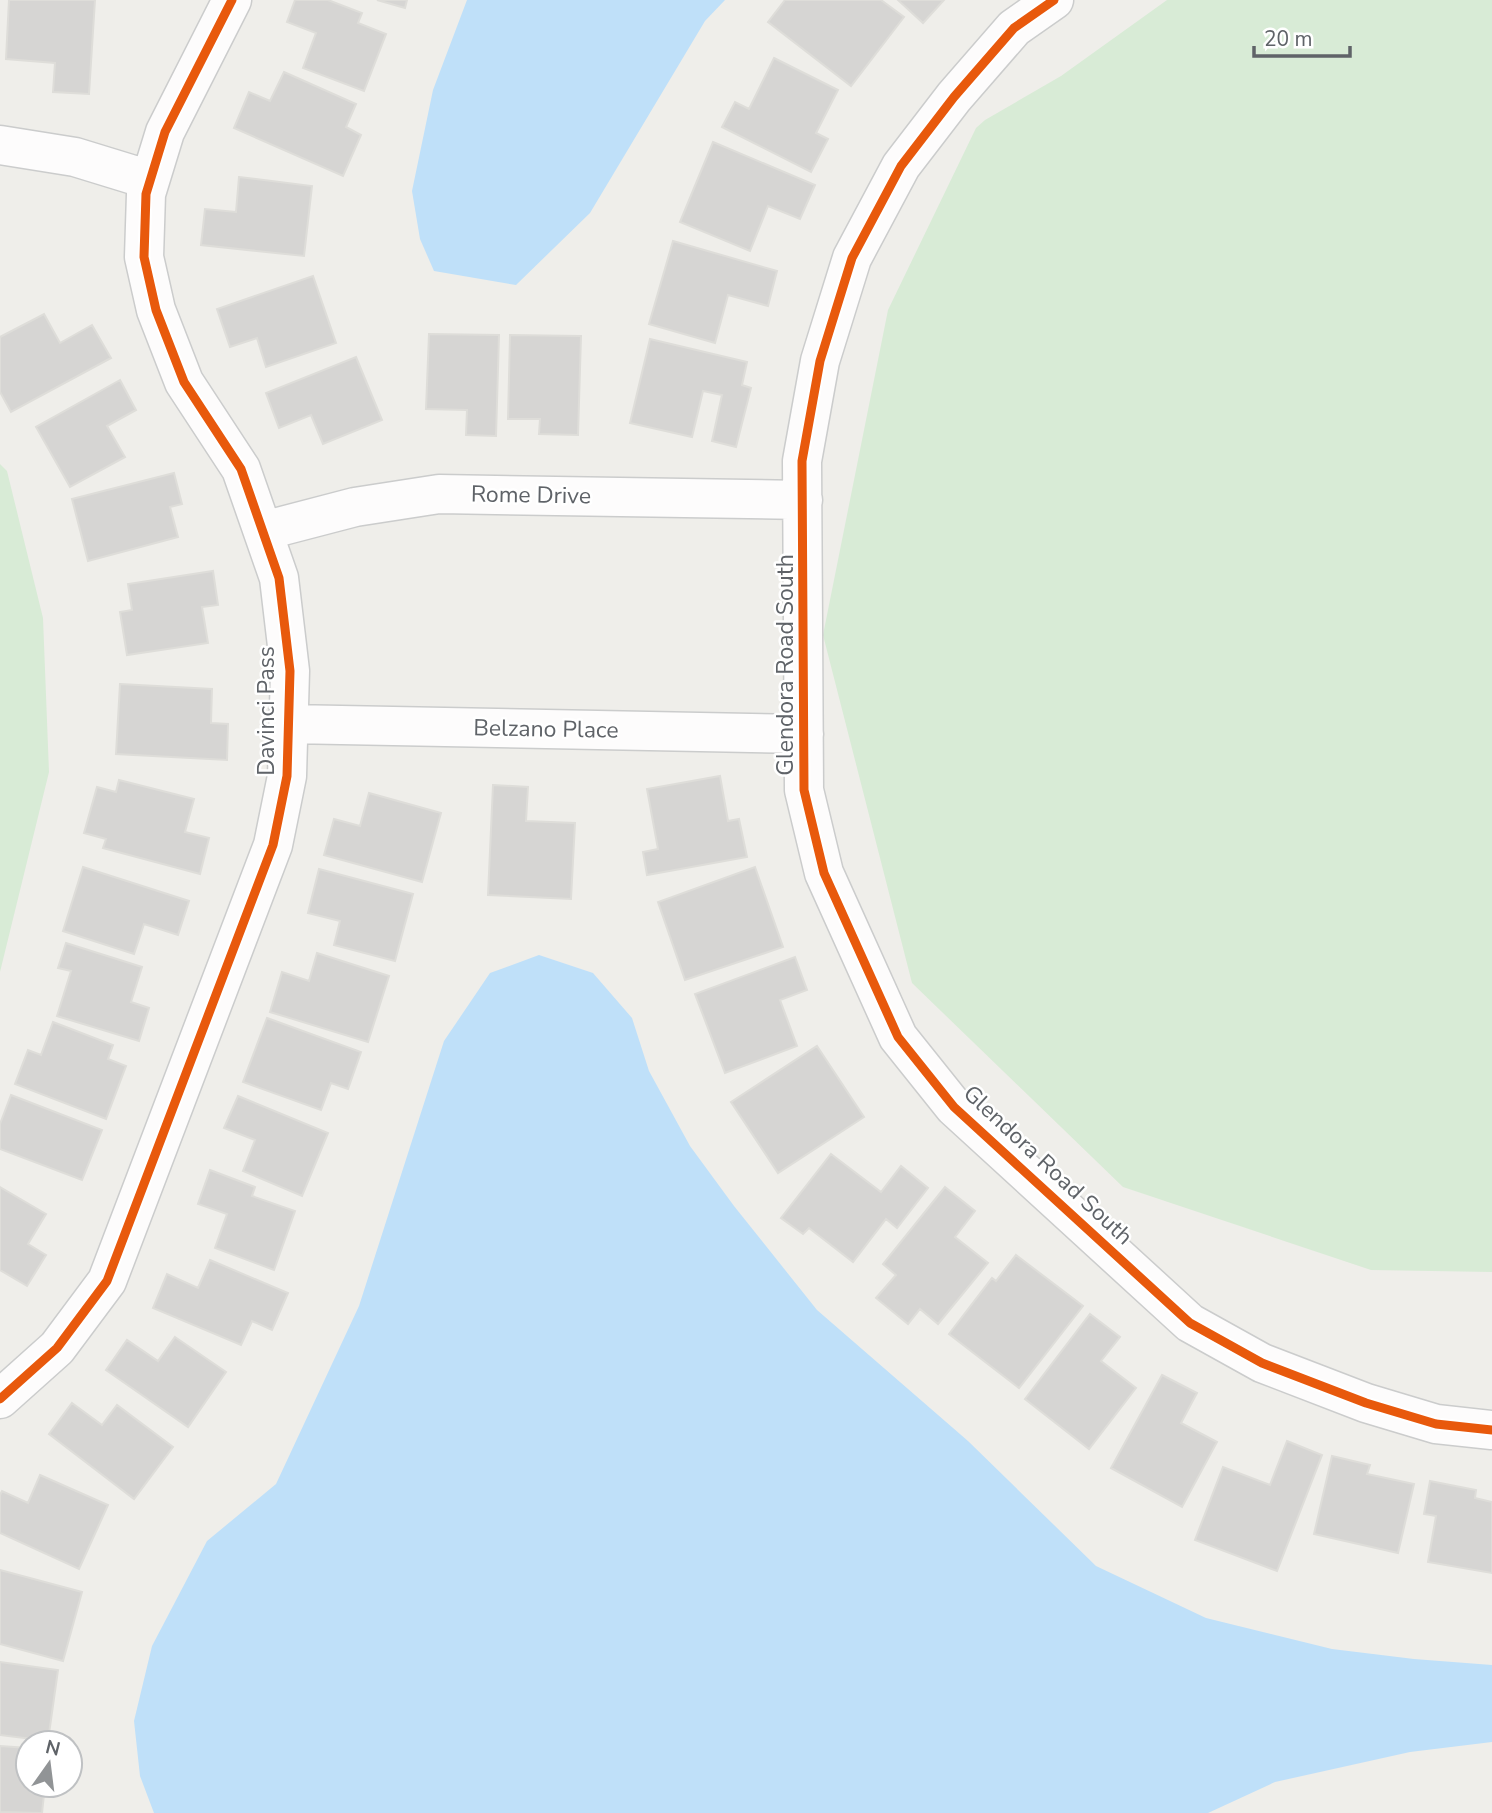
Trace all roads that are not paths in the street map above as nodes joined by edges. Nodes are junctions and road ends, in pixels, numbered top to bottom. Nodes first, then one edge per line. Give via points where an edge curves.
1 (232, 0) edge
2 (1054, 0) edge
3 (0, 145) edge
4 (150, 180) junction
5 (803, 500) junction
6 (262, 531) junction
7 (289, 724) junction
8 (804, 734) junction
9 (0, 1399) edge
10 (1492, 1430) edge

1 - 4 street, Davinci Pass via 165,132
2 - 5 street, Glendora Road South via 1014,28 946,107 901,166 852,258 820,361 802,461
3 - 4 street via 75,157
4 - 6 street, Davinci Pass via 144,257 156,310 184,382 241,469
5 - 6 street, Rome Drive via 439,494 355,507
5 - 8 street, Glendora Road South
6 - 7 street, Davinci Pass via 279,578 290,671
7 - 8 street, Belzano Place
7 - 9 street, Davinci Pass via 288,776 273,845 107,1281 57,1348
8 - 10 street, Glendora Road South via 804,790 824,873 898,1037 954,1107 1191,1323 1262,1363 1366,1403 1436,1424

